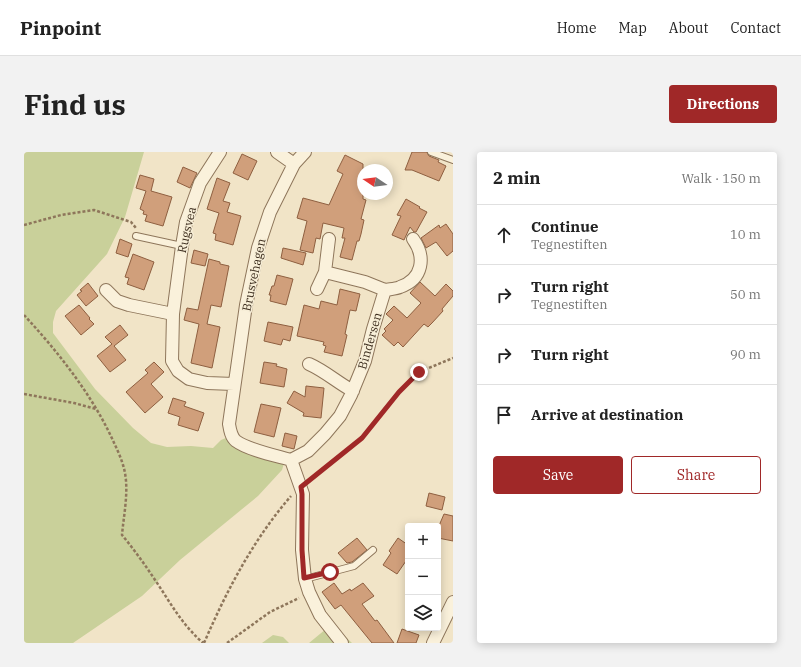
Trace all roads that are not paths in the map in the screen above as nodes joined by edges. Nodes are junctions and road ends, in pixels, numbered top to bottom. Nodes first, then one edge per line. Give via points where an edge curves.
1 (220, 152) edge
2 (277, 152) edge
3 (305, 152) edge
4 (431, 152) edge
5 (453, 160) edge
6 (294, 164) junction
7 (136, 236) dead end
8 (329, 239) dead end
9 (413, 239) dead end
10 (182, 246) junction
11 (326, 272) junction
12 (317, 289) dead end
13 (106, 290) dead end
14 (385, 290) junction
15 (173, 314) junction
16 (310, 364) dead end
17 (234, 384) junction
18 (353, 391) junction
19 (291, 460) junction
20 (373, 550) dead end
21 (304, 578) junction
22 (453, 602) edge
23 (342, 643) edge
24 (433, 643) edge

1 - 10 street, Rugsvea via 200,183 186,222
2 - 6 street
3 - 6 street, Brusvehagen
4 - 5 lane
6 - 17 street, Brusvehagen via 270,212 258,248
7 - 10 lane
8 - 11 street
9 - 14 street via 419,248 420,269 414,279 401,287
10 - 15 street, Rugsvea
11 - 12 street
11 - 14 street
13 - 15 street via 117,301
14 - 18 street, Bindersen via 365,361
15 - 17 street, Rugsvea via 172,360 178,371 189,379 207,384
16 - 18 street
17 - 19 street, Brusvehagen via 229,424 231,435 236,441 251,448
18 - 19 street, Bindersen via 340,416 325,434 308,451
19 - 21 street via 302,494
20 - 21 lane via 354,566
21 - 23 street via 320,615
22 - 24 street

